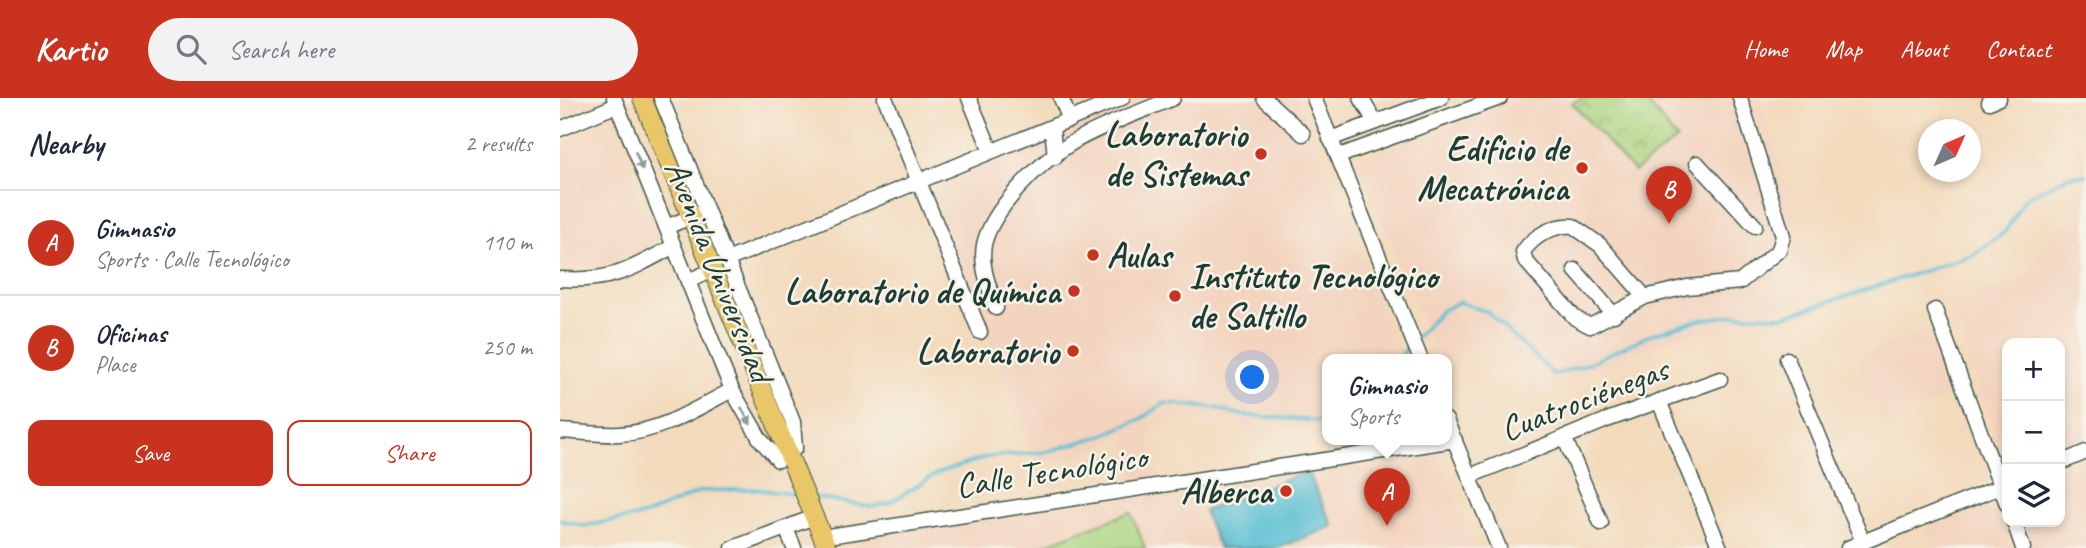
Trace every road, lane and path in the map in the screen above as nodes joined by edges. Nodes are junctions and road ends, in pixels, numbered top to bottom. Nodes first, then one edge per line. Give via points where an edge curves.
1 (642, 98) edge
2 (661, 98) edge
3 (885, 98) edge
4 (969, 98) edge
5 (1061, 98) edge
6 (1121, 98) edge
7 (1173, 98) edge
8 (1264, 98) edge
9 (1314, 98) edge
10 (1361, 98) edge
11 (1397, 98) edge
12 (1500, 98) edge
13 (1740, 98) edge
14 (1433, 99) edge
15 (621, 100) edge
16 (1404, 112) junction
17 (1070, 120) junction
18 (1375, 122) junction
19 (1052, 127) junction
20 (560, 130) edge
21 (1303, 134) dead end
22 (1330, 139) junction
23 (991, 150) junction
24 (1339, 156) junction
25 (1055, 157) junction
26 (1697, 163) dead end
27 (918, 181) junction
28 (708, 210) junction
29 (679, 222) junction
30 (1755, 226) dead end
31 (674, 246) junction
32 (727, 260) junction
33 (1575, 270) dead end
34 (696, 278) junction
35 (560, 279) edge
36 (1645, 297) junction
37 (996, 308) dead end
38 (1935, 310) dead end
39 (1614, 315) junction
40 (980, 332) dead end
41 (1418, 354) edge
42 (1787, 359) dead end
43 (1720, 379) dead end
44 (732, 390) junction
45 (1658, 401) junction
46 (560, 431) edge
47 (1452, 432) edge
48 (1564, 437) junction
49 (1452, 440) edge
50 (1455, 440) junction
51 (1425, 445) edge
52 (2086, 453) edge
53 (783, 458) junction
54 (2065, 461) edge
55 (1470, 475) junction
56 (2002, 480) edge
57 (2002, 486) edge
58 (806, 513) junction
59 (1601, 523) dead end
60 (2016, 527) edge
61 (786, 528) junction
62 (1863, 542) junction
63 (825, 545) edge
64 (733, 548) edge
65 (794, 548) edge
66 (1499, 548) edge
67 (1720, 548) edge
68 (1848, 548) edge
69 (2023, 548) edge

1 - 29 main road, Avenida Universidad
2 - 28 street, Avenida Universidad
3 - 27 street
4 - 23 street
5 - 17 street
6 - 17 street
7 - 25 street via 1080,139
8 - 21 street
9 - 22 street
10 - 18 street
11 - 16 street
12 - 24 street
13 - 36 street via 1782,243 1765,264 1740,282
14 - 16 street
15 - 20 street
15 -> 29 main road, Avenida Universidad
16 - 18 street
17 - 19 street
18 - 22 street
19 - 23 street
19 - 25 street
22 - 24 street
23 - 27 street
24 - 41 street
25 - 37 street via 994,219 984,246 984,273
26 - 30 street
27 - 32 street
27 - 40 street
28 - 29 street
28 - 32 street, Avenida Universidad
29 - 31 street, Avenida Universidad
29 - 34 main road, Avenida Universidad
29 - 53 main road, Avenida Universidad
31 - 34 street, Avenida Universidad
31 - 35 street via 609,277
32 - 53 street, Avenida Universidad via 793,422 795,448
33 - 39 street
34 - 44 street, Avenida Universidad
34 - 53 main road, Avenida Universidad
36 - 39 street
36 - 39 street via 1600,245 1573,226 1553,228 1527,245 1525,260 1583,324 1600,323
38 - 56 street
42 - 62 street
43 - 45 street, Cuatrociénegas
44 - 46 street via 644,431
44 -> 53 street, Avenida Universidad via 760,439
45 - 48 street, Cuatrociénegas
45 - 67 street
47 - 50 street
48 - 55 street, Cuatrociénegas
48 - 59 street
49 - 50 street, Calle Tecnológico
50 - 55 street
51 - 63 street, Calle Tecnológico
52 - 54 street
53 - 58 main road, Avenida Universidad
55 - 66 street
57 - 62 street
58 - 61 street
58 - 63 main road, Avenida Universidad
60 - 69 street
61 - 64 street
61 - 65 street
62 - 68 street

